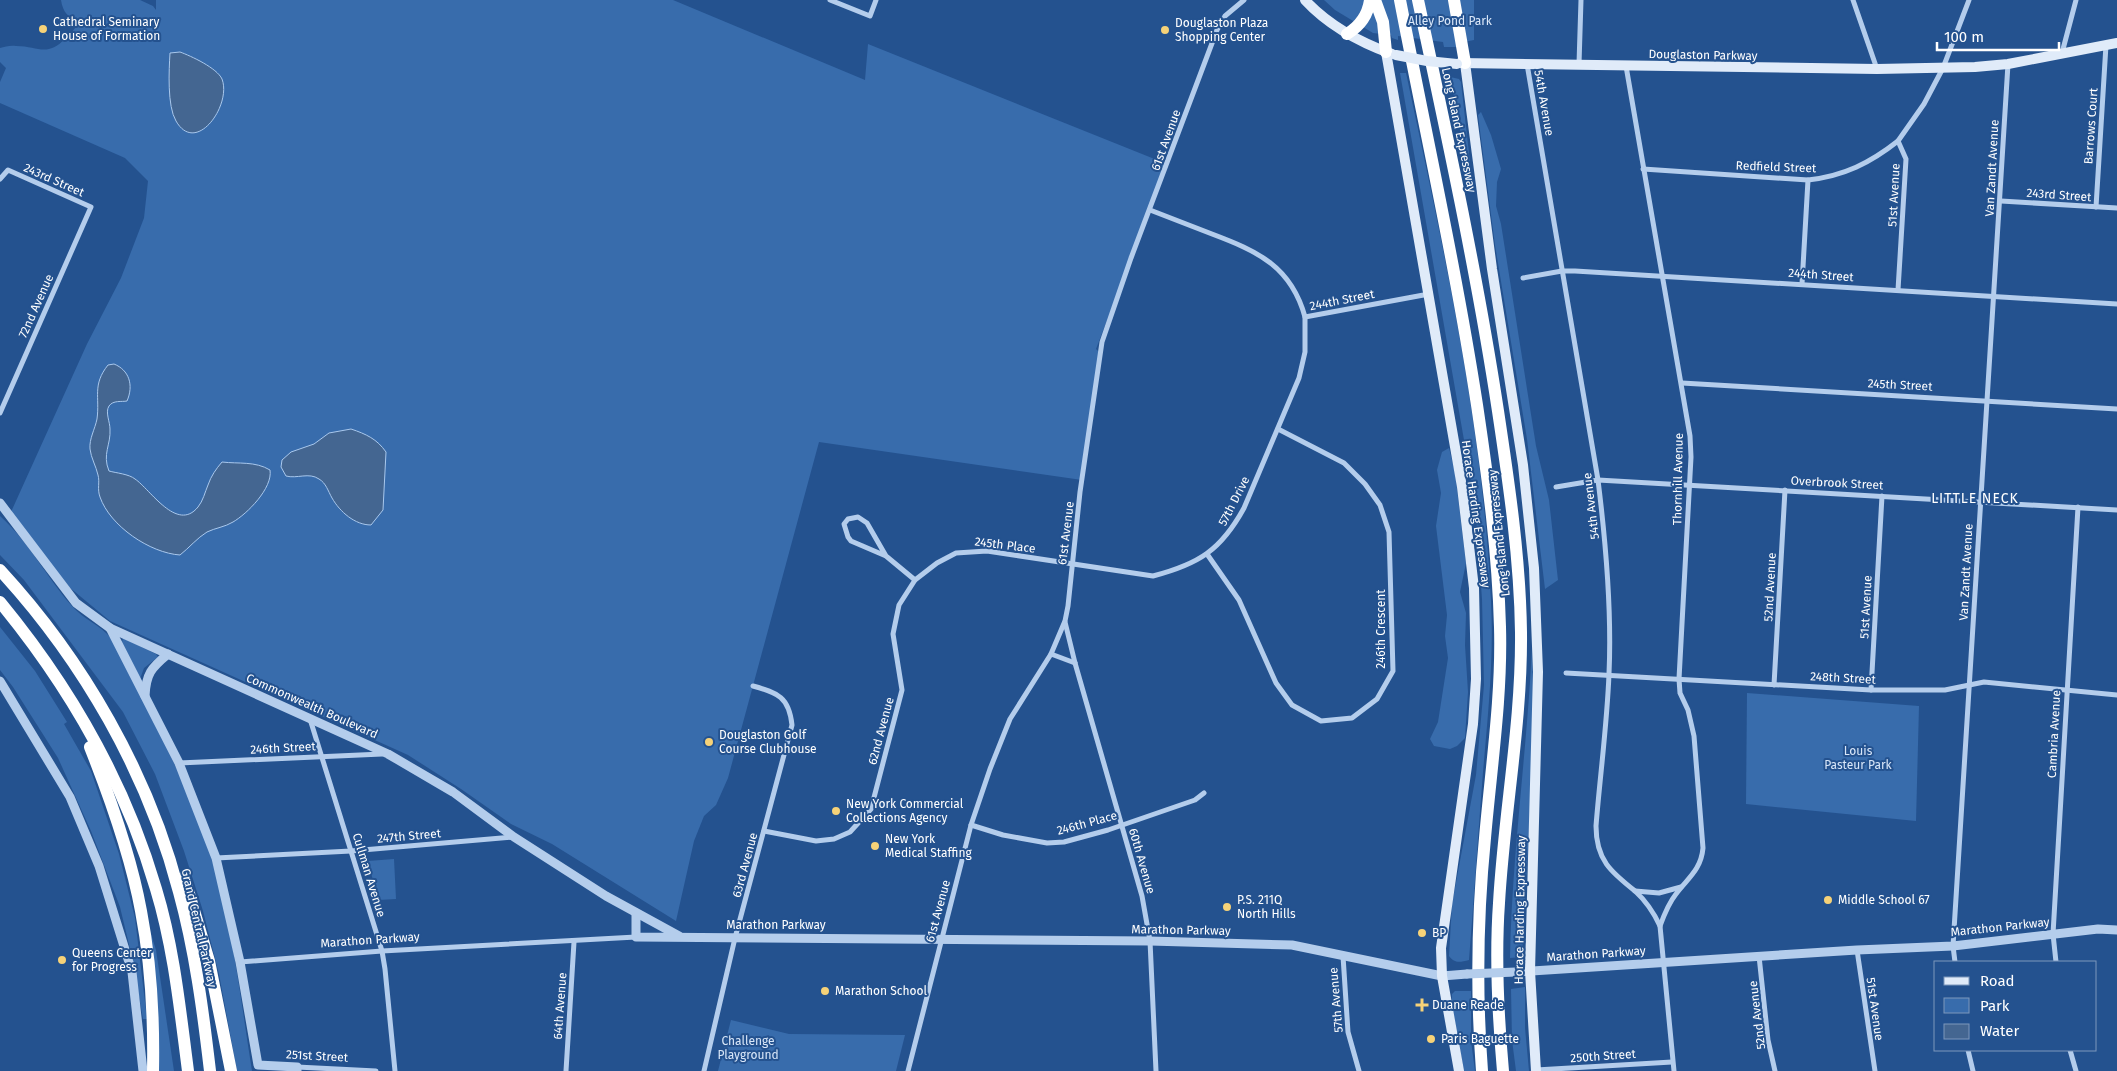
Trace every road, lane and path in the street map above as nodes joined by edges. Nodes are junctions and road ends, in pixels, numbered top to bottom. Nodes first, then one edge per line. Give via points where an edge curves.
1 (830, 0) edge
2 (876, 0) edge
3 (1244, 0) edge
4 (1305, 0) edge
5 (1370, 0) edge
6 (1376, 0) edge
7 (1395, 0) edge
8 (1400, 0) edge
9 (1418, 0) edge
10 (1428, 0) edge
11 (1454, 0) edge
12 (1581, 0) edge
13 (1853, 0) edge
14 (1969, 0) edge
15 (2076, 0) edge
16 (1347, 34) junction
17 (2117, 43) edge
18 (2106, 45) junction
19 (1391, 53) junction
20 (2062, 53) junction
21 (1461, 64) junction
22 (1527, 64) junction
23 (2008, 64) junction
24 (1579, 65) junction
25 (1626, 66) junction
26 (1943, 68) junction
27 (1877, 69) junction
28 (1439, 98) junction
29 (1420, 101) junction
30 (1898, 141) junction
31 (1643, 169) junction
32 (0, 179) edge
33 (1808, 180) junction
34 (2001, 201) junction
35 (91, 207) joint
36 (2096, 207) junction
37 (2117, 208) edge
38 (1150, 210) junction
39 (1562, 271) junction
40 (1662, 275) junction
41 (1523, 278) dead end
42 (1802, 284) junction
43 (1898, 290) junction
44 (1429, 294) junction
45 (1995, 296) junction
46 (2117, 304) edge
47 (1305, 317) junction
48 (1682, 383) junction
49 (1986, 400) junction
50 (2117, 408) edge
51 (0, 413) edge
52 (1278, 429) junction
53 (1598, 480) junction
54 (1690, 484) junction
55 (1556, 486) dead end
56 (1785, 490) junction
57 (1882, 496) junction
58 (1980, 501) junction
59 (0, 503) edge
60 (2078, 507) junction
61 (2117, 510) edge
62 (1207, 554) junction
63 (886, 556) junction
64 (1072, 564) junction
65 (0, 570) edge
66 (915, 580) junction
67 (0, 602) edge
68 (1065, 621) junction
69 (110, 628) junction
70 (168, 654) junction
71 (1051, 654) junction
72 (1075, 664) junction
73 (1566, 673) dead end
74 (1609, 675) junction
75 (59, 679) junction
76 (1680, 679) junction
77 (0, 681) edge
78 (1970, 684) junction
79 (1774, 685) junction
80 (753, 686) dead end
81 (1872, 690) junction
82 (2067, 691) junction
83 (2117, 694) edge
84 (145, 697) junction
85 (310, 719) junction
86 (388, 754) junction
87 (322, 756) junction
88 (179, 763) junction
89 (140, 782) junction
90 (1204, 793) dead end
91 (1121, 825) junction
92 (971, 826) junction
93 (764, 831) junction
94 (514, 837) junction
95 (351, 852) junction
96 (216, 858) junction
97 (1682, 887) junction
98 (1635, 891) junction
99 (636, 912) junction
100 (1660, 926) junction
101 (2117, 930) edge
102 (2053, 934) junction
103 (636, 937) junction
104 (681, 937) junction
105 (735, 938) junction
106 (941, 939) junction
107 (1150, 941) junction
108 (574, 942) junction
109 (1953, 946) junction
110 (1857, 950) junction
111 (382, 951) junction
112 (1343, 956) junction
113 (1759, 956) junction
114 (1956, 961) edge
115 (2056, 961) edge
116 (240, 962) junction
117 (1663, 962) junction
118 (1530, 971) junction
119 (1442, 976) junction
120 (1968, 1051) edge
121 (2070, 1051) edge
122 (1672, 1062) junction
123 (297, 1069) edge
124 (143, 1071) edge
125 (153, 1071) edge
126 (188, 1071) edge
127 (210, 1071) edge
128 (231, 1071) edge
129 (376, 1071) edge
130 (395, 1071) edge
131 (566, 1071) edge
132 (704, 1071) edge
133 (908, 1071) edge
134 (1156, 1071) edge
135 (1359, 1071) edge
136 (1459, 1071) edge
137 (1482, 1071) edge
138 (1502, 1071) edge
139 (1536, 1071) edge
140 (1674, 1071) edge
141 (1776, 1071) edge
142 (1874, 1071) edge
143 (1974, 1071) edge
144 (2076, 1071) edge

1 - 2 street via 870,16
3 - 38 street, 61st Avenue via 1220,23
4 - 16 main road, Douglaston Parkway
5 - 16 highway via 1362,22
6 - 19 highway
7 - 29 highway
8 - 29 highway, Long Island Expressway
9 - 28 highway, Long Island Expressway
10 - 28 highway
11 - 21 highway
12 - 24 street
13 - 27 street
14 - 26 street
15 - 20 street
16 - 19 main road, Douglaston Parkway
17 - 18 main road, Douglaston Parkway
18 - 20 main road, Douglaston Parkway
18 - 36 street, Barrows Court
19 - 21 main road, Douglaston Parkway, bridge
19 - 44 main road, Horace Harding Expressway
20 - 23 main road, Douglaston Parkway
21 - 22 main road, Douglaston Parkway
21 - 118 main road, Horace Harding Expressway via 1524,474 1534,568 1538,672
22 - 24 main road, Douglaston Parkway
22 - 39 street, 54th Avenue
23 - 26 main road, Douglaston Parkway
23 - 34 street, Van Zandt Avenue
24 - 25 main road, Douglaston Parkway
25 - 27 main road, Douglaston Parkway
25 - 31 street, Thornhill Avenue
26 - 27 main road, Douglaston Parkway
26 - 30 street via 1924,104
28 - 138 highway, Long Island Expressway via 1490,357 1519,578 1519,694 1498,903
29 - 137 highway, Long Island Expressway via 1470,360 1494,521 1499,580 1498,688 1480,886 1477,962
30 - 33 street, Redfield Street via 1860,167
30 - 43 street, 51st Avenue via 1906,159
31 - 33 street, Redfield Street
31 - 40 street, Thornhill Avenue
32 - 35 street, 243rd Street via 8,170
33 - 42 street
34 - 36 street, 243rd Street
34 - 45 street, Van Zandt Avenue
35 - 51 street, 72nd Avenue
36 - 37 street, 243rd Street
38 - 47 street, 244th Street via 1246,246 1261,255 1291,286
38 - 64 street, 61st Avenue via 1102,342
39 - 40 street, 244th Street
39 - 41 street, 244th Street
39 - 53 street, 54th Avenue
40 - 42 street, 244th Street
40 - 48 street, Thornhill Avenue
42 - 43 street, 244th Street
43 - 45 street, 244th Street
44 - 47 street, 244th Street
44 - 119 main road, Horace Harding Expressway via 1464,505 1476,631 1473,724 1442,939
45 - 46 street, 244th Street
45 - 49 street, Van Zandt Avenue
47 - 52 street, 57th Drive via 1303,363
48 - 49 street, 245th Street
48 - 54 street, Thornhill Avenue via 1690,436
49 - 50 street, 245th Street
49 - 58 street, Van Zandt Avenue
52 - 62 street, 57th Drive via 1233,528
52 - 62 street, 246th Crescent via 1344,464 1365,484 1380,506 1388,532 1394,671 1377,699 1352,718 1321,721 1292,705 1276,683 1239,600
53 - 54 street, Overbrook Street
53 - 55 street, Overbrook Street
53 - 74 street, 54th Avenue via 1608,575
54 - 56 street, Overbrook Street
54 - 76 street, Thornhill Avenue
56 - 57 street, Overbrook Street
56 - 79 street, 52nd Avenue
57 - 58 street, Overbrook Street
57 - 81 street, 51st Avenue
58 - 60 street, Overbrook Street
58 - 78 street, Van Zandt Avenue
59 - 69 street, Commonwealth Boulevard via 76,603
60 - 61 street, Overbrook Street
60 - 82 street, Cambria Avenue
62 - 64 street, 57th Drive via 1180,569 1154,576
63 - 63 street via 863,520 853,518 844,524 851,541
63 - 66 street
64 - 66 street, 245th Place via 969,551 956,553
64 - 68 street, 61st Avenue
65 - 89 highway, Grand Central Parkway via 51,631 84,679
66 - 93 street, 62nd Avenue via 899,605 897,615 894,634 902,690 872,809 850,832 834,839 816,842
67 - 75 highway
68 - 71 street, 61st Avenue
68 - 72 street, 60th Avenue
69 - 70 street, Commonwealth Boulevard
69 - 84 street
70 - 84 street via 150,672
70 - 85 street, Commonwealth Boulevard
71 - 72 street
71 - 92 street, 61st Avenue via 1010,719
72 - 91 street, 60th Avenue
73 - 74 street, 248th Street
74 - 76 street, 248th Street
74 - 98 street, 54th Avenue via 1596,834 1601,855 1609,869
75 - 125 highway via 101,775 141,911 150,986
75 - 126 highway via 116,782 151,871 170,946
76 - 79 street, 248th Street
76 - 97 street, Thornhill Avenue via 1680,693 1694,736 1703,848 1696,871
77 - 124 street via 70,797 99,866 132,972
78 - 81 street, 248th Street via 1945,690
78 - 82 street, 248th Street via 1984,682
78 - 109 street, Van Zandt Avenue
79 - 81 street, 248th Street
80 - 93 street, 63rd Avenue via 772,691 784,699 791,710 792,725
82 - 83 street, 248th Street
82 - 102 street, Cambria Avenue
84 - 88 street
85 - 86 street, Commonwealth Boulevard
85 - 87 street, Cullman Avenue
86 - 87 street, 246th Street
86 - 94 street, Commonwealth Boulevard via 453,792
87 - 88 street, 246th Street
87 - 95 street, Cullman Avenue
88 - 96 street
89 - 127 highway, Grand Central Parkway via 162,836 179,891 202,1004
89 - 128 highway via 181,868 196,914
90 - 91 street, 246th Place via 1195,800
91 - 92 street, 246th Place via 1064,842 1047,843
91 - 107 street, 60th Avenue via 1140,888
92 - 106 street, 61st Avenue
93 - 105 street, 63rd Avenue
94 - 95 street, 247th Street
94 - 99 street, Commonwealth Boulevard
95 - 96 street, 247th Street
95 - 111 street, Cullman Avenue
96 - 116 street
97 - 98 street via 1659,893
97 - 100 street, Thornhill Avenue via 1668,906
98 - 100 street, 54th Avenue
99 - 103 street
99 - 104 street, Commonwealth Boulevard
100 - 117 street, Thornhill Avenue
101 - 102 street, Marathon Parkway
102 - 109 street, Marathon Parkway
102 - 115 street, Cambria Avenue
103 - 104 street, Marathon Parkway
103 - 108 street, Marathon Parkway
104 - 105 street, Marathon Parkway
105 - 106 street, Marathon Parkway
105 - 132 street, 63rd Avenue
106 - 107 street, Marathon Parkway
106 - 133 street, 61st Avenue
107 - 112 street, Marathon Parkway via 1292,945
107 - 134 street, 60th Avenue
108 - 111 street, Marathon Parkway
108 - 131 street, 64th Avenue
109 - 110 street, Marathon Parkway
109 - 114 street, Van Zandt Avenue
110 - 113 street, Marathon Parkway
110 - 142 street, 51st Avenue
111 - 116 street, Marathon Parkway
111 - 130 street, Cullman Avenue
112 - 119 street, Marathon Parkway
112 - 135 street, 57th Avenue via 1348,1032
113 - 117 street, Marathon Parkway
113 - 141 street, 52nd Avenue via 1768,1040
116 - 123 street, 251st Street via 258,1065
117 - 118 street, Marathon Parkway
117 - 122 street, Thornhill Avenue
118 - 119 street, Marathon Parkway, bridge
118 - 139 main road, Horace Harding Expressway
119 - 136 main road, Horace Harding Expressway
120 - 143 street
121 - 144 street
122 - 139 street, 250th Street
122 - 140 street, Thornhill Avenue
123 - 129 street, 251st Street

